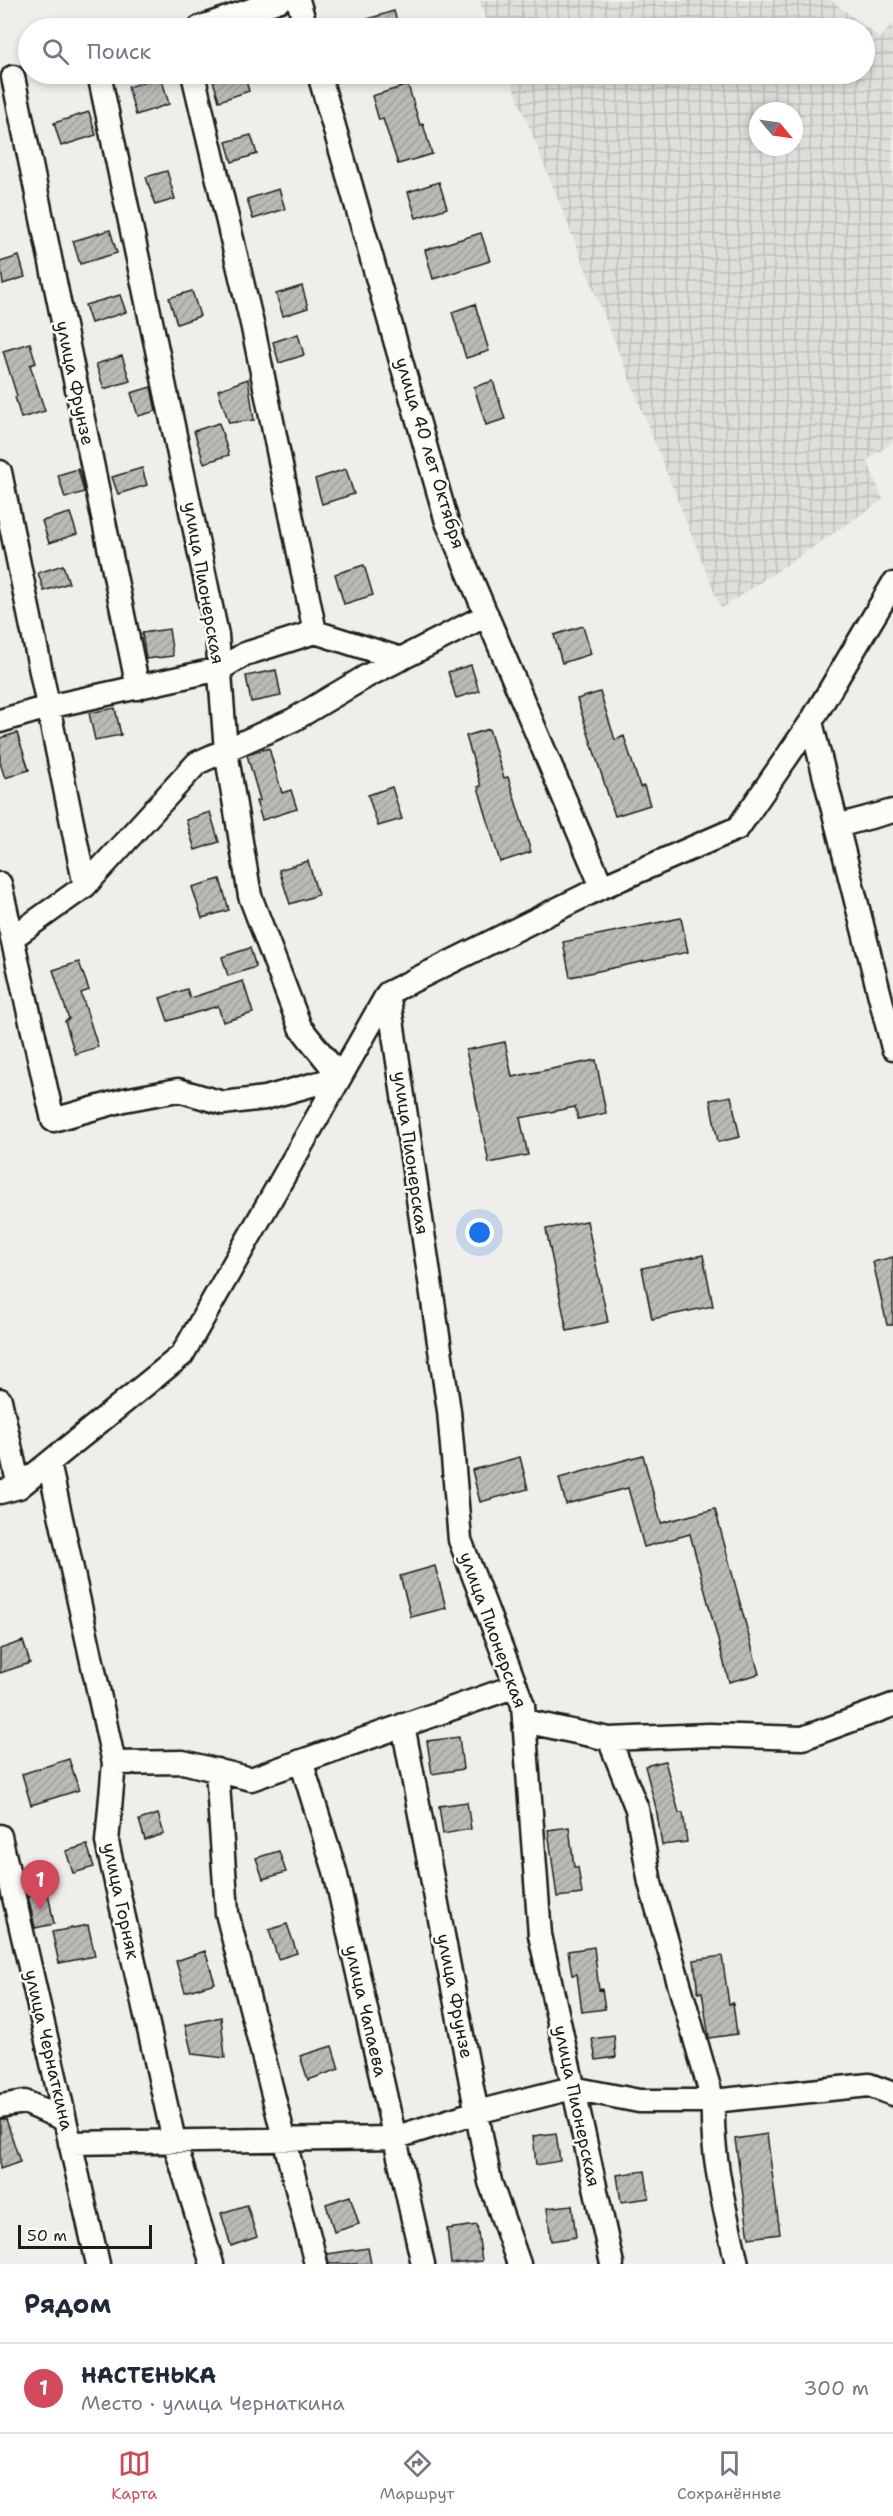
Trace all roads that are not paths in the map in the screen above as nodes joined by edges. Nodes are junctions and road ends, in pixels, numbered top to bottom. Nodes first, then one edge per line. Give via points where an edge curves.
1 (280, 0) edge
2 (298, 0) edge
3 (228, 18) edge
4 (303, 18) edge
5 (14, 77) edge
6 (101, 84) edge
7 (195, 84) edge
8 (322, 84) edge
9 (0, 472) edge
10 (893, 584) edge
11 (487, 615) junction
12 (315, 632) junction
13 (401, 659) junction
14 (220, 669) junction
15 (138, 688) junction
16 (48, 707) junction
17 (0, 721) edge
18 (811, 722) junction
19 (226, 751) junction
20 (893, 811) edge
21 (837, 826) junction
22 (0, 884) edge
23 (85, 886) junction
24 (602, 887) junction
25 (12, 938) junction
26 (388, 993) junction
27 (893, 1048) edge
28 (340, 1077) junction
29 (0, 1400) edge
30 (49, 1463) junction
31 (9, 1490) edge
32 (516, 1686) junction
33 (893, 1705) edge
34 (524, 1721) junction
35 (402, 1725) junction
36 (609, 1739) junction
37 (301, 1761) junction
38 (114, 1763) junction
39 (217, 1770) junction
40 (0, 1836) edge
41 (572, 2088) junction
42 (893, 2094) edge
43 (713, 2101) junction
44 (0, 2106) edge
45 (477, 2112) junction
46 (63, 2118) junction
47 (394, 2138) junction
48 (286, 2140) junction
49 (174, 2141) junction
50 (70, 2143) junction
51 (98, 2264) edge
52 (212, 2264) edge
53 (316, 2264) edge
54 (423, 2264) edge
55 (519, 2264) edge
56 (612, 2264) edge
57 (737, 2264) edge

1 - 3 street
2 - 4 street
5 - 15 street, улица Фрунзе
6 - 14 street, улица Пионерская via 217,635
7 - 12 street via 253,328
8 - 11 street, улица 40 лет Октября via 447,522
9 - 16 street
10 - 18 street
11 - 13 street
11 - 24 street, улица 40 лет Октября
12 - 13 street
12 - 14 street via 245,654
13 - 19 street via 293,720
14 - 15 street
14 - 19 street, улица Пионерская
15 - 16 street
16 - 17 street
16 - 23 street
18 - 21 street
18 - 24 street via 738,828
19 - 23 street via 197,763
19 - 28 street, улица Пионерская via 250,896 300,1027
20 - 21 street
21 - 27 street
22 - 25 street
23 - 25 street
24 - 26 street
25 - 28 street via 53,1120 123,1100 178,1090 223,1103 265,1098
26 - 28 street
26 - 32 street, улица Пионерская via 449,1411 460,1540
28 - 30 street via 182,1355
29 - 31 street
30 - 31 street
30 - 38 street, улица Горняк
32 - 34 street, улица Пионерская
32 - 35 street
33 - 36 street via 803,1738 709,1735
34 - 36 street
34 - 41 street, улица Пионерская via 540,1935
35 - 37 street
35 - 45 street, улица Фрунзе
36 - 43 street via 637,1809 650,1883
37 - 39 street via 251,1779
37 - 47 street, улица Чапаева via 335,1871
38 - 39 street via 183,1762
38 - 49 street, улица Горняк via 107,1842
39 - 48 street via 227,1914
40 - 46 street, улица Чернаткина
41 - 43 street via 639,2101
41 - 45 street
41 - 56 street, улица Пионерская
42 - 43 street via 869,2085
43 - 57 street via 717,2173
44 - 46 street via 25,2102
45 - 47 street
45 - 55 street, улица Фрунзе via 490,2181
46 - 50 street, улица Чернаткина
47 - 48 street
47 - 54 street, улица Чапаева
48 - 49 street
48 - 53 street
49 - 50 street
49 - 52 street, улица Горняк
50 - 51 street, улица Чернаткина

